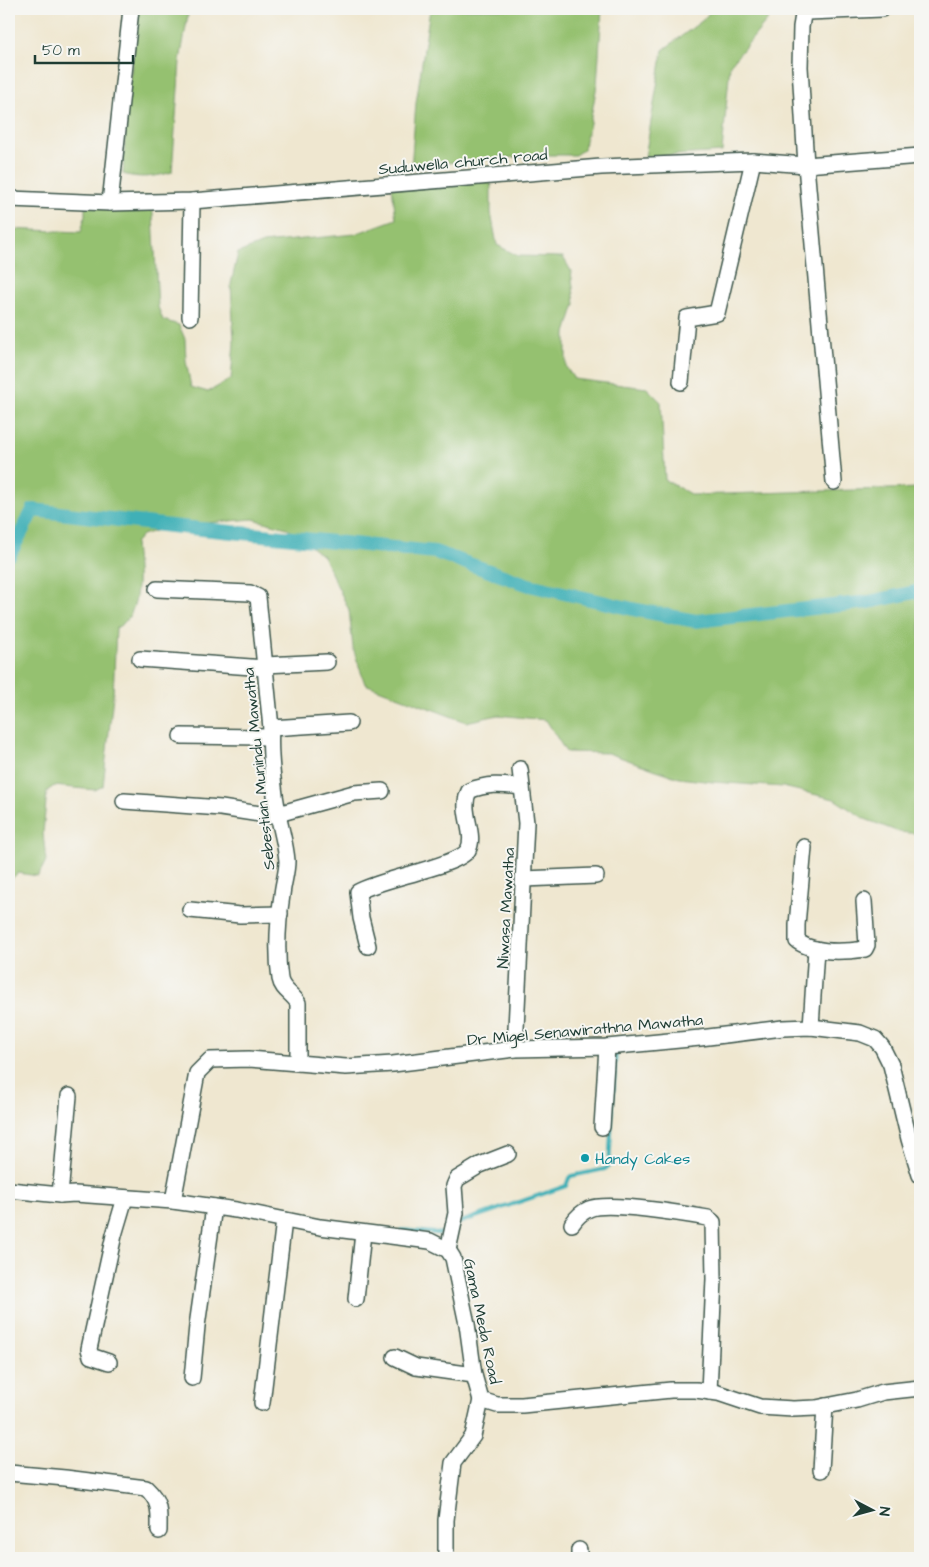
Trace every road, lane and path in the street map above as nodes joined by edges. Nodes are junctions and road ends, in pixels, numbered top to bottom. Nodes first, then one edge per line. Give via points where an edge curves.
1 (130, 9) edge
2 (882, 9) edge
3 (920, 156) edge
4 (752, 161) junction
5 (806, 165) junction
6 (9, 199) edge
7 (192, 201) junction
8 (110, 203) junction
9 (190, 317) dead end
10 (681, 382) dead end
11 (834, 482) dead end
12 (157, 589) dead end
13 (140, 659) dead end
14 (327, 662) dead end
15 (265, 667) junction
16 (349, 723) dead end
17 (271, 732) junction
18 (181, 736) dead end
19 (520, 769) dead end
20 (522, 787) junction
21 (382, 791) dead end
22 (124, 801) dead end
23 (278, 815) junction
24 (804, 846) dead end
25 (596, 876) dead end
26 (524, 879) junction
27 (864, 901) dead end
28 (190, 910) dead end
29 (280, 914) junction
30 (368, 946) dead end
31 (816, 949) junction
32 (811, 1027) junction
33 (607, 1047) junction
34 (515, 1049) junction
35 (298, 1063) junction
36 (69, 1096) dead end
37 (602, 1127) dead end
38 (508, 1154) dead end
39 (920, 1174) edge
40 (9, 1190) edge
41 (60, 1195) junction
42 (125, 1198) junction
43 (173, 1201) junction
44 (214, 1207) junction
45 (284, 1220) junction
46 (572, 1224) dead end
47 (363, 1232) junction
48 (448, 1250) junction
49 (356, 1299) dead end
50 (395, 1357) dead end
51 (109, 1362) dead end
52 (474, 1375) junction
53 (192, 1378) dead end
54 (920, 1388) edge
55 (709, 1392) junction
56 (481, 1400) junction
57 (262, 1403) dead end
58 (824, 1406) junction
59 (821, 1470) dead end
60 (9, 1473) edge
61 (159, 1531) dead end
62 (446, 1558) edge

1 - 8 street
2 - 5 street via 827,10 803,15 800,67
3 - 5 street, Suduwella church road
4 - 5 street, Suduwella church road
4 - 7 street, Suduwella church road via 601,166
4 - 10 street via 717,313 687,318
5 - 11 street
6 - 8 street, Suduwella church road
7 - 8 street, Suduwella church road
7 - 9 street
12 - 15 street, Sebestian Munindu Mawatha via 257,594
13 - 15 street
14 - 15 street
15 - 17 street, Sebestian Munindu Mawatha
16 - 17 street
17 - 18 street
17 - 23 street, Sebestian Munindu Mawatha
19 - 20 street, Niwasa Mawatha
20 - 26 street, Niwasa Mawatha via 526,823
20 - 30 street via 497,785 469,790 465,798 468,851 430,869 358,892
21 - 23 street via 354,793
22 - 23 street
23 - 29 street, Sebestian Munindu Mawatha via 287,859
24 - 31 street via 797,941
25 - 26 street
26 - 34 street, Niwasa Mawatha
27 - 31 street via 865,949
28 - 29 street via 240,915
29 - 35 street, Sebestian Munindu Mawatha via 280,982 298,1002
31 - 32 street
32 - 33 street, Dr Migel Senawirathna Mawatha
32 - 39 street, Dr Migel Senawirathna Mawatha via 860,1033 875,1039 882,1047 890,1065
33 - 34 street, Dr Migel Senawirathna Mawatha
33 - 37 street
34 - 35 street, Dr Migel Senawirathna Mawatha via 394,1064 346,1067
35 - 43 street, Dr Migel Senawirathna Mawatha via 210,1060 197,1073
36 - 41 street
38 - 48 street via 457,1178 454,1186 456,1213
40 - 41 street, Gama Meda Road
41 - 42 street, Gama Meda Road
42 - 43 street, Gama Meda Road
42 - 51 street via 89,1349 91,1356
43 - 44 street, Gama Meda Road
44 - 45 street, Gama Meda Road
44 - 53 street
45 - 47 street, Gama Meda Road
45 - 57 street
46 - 55 street via 576,1217 590,1208 613,1206 708,1218 713,1222
47 - 48 street, Gama Meda Road via 430,1241
47 - 49 street
48 - 52 street, Gama Meda Road via 453,1258 467,1324
50 - 52 street via 416,1367
52 - 56 street, Gama Meda Road
54 - 58 street, Gama Meda Road via 883,1392
55 - 56 street, Gama Meda Road via 671,1390 522,1405 497,1405
55 - 58 street, Gama Meda Road via 760,1406 793,1409
56 - 62 street via 473,1436 453,1463 446,1520
58 - 59 street
60 - 61 street via 146,1488 154,1496 159,1509

